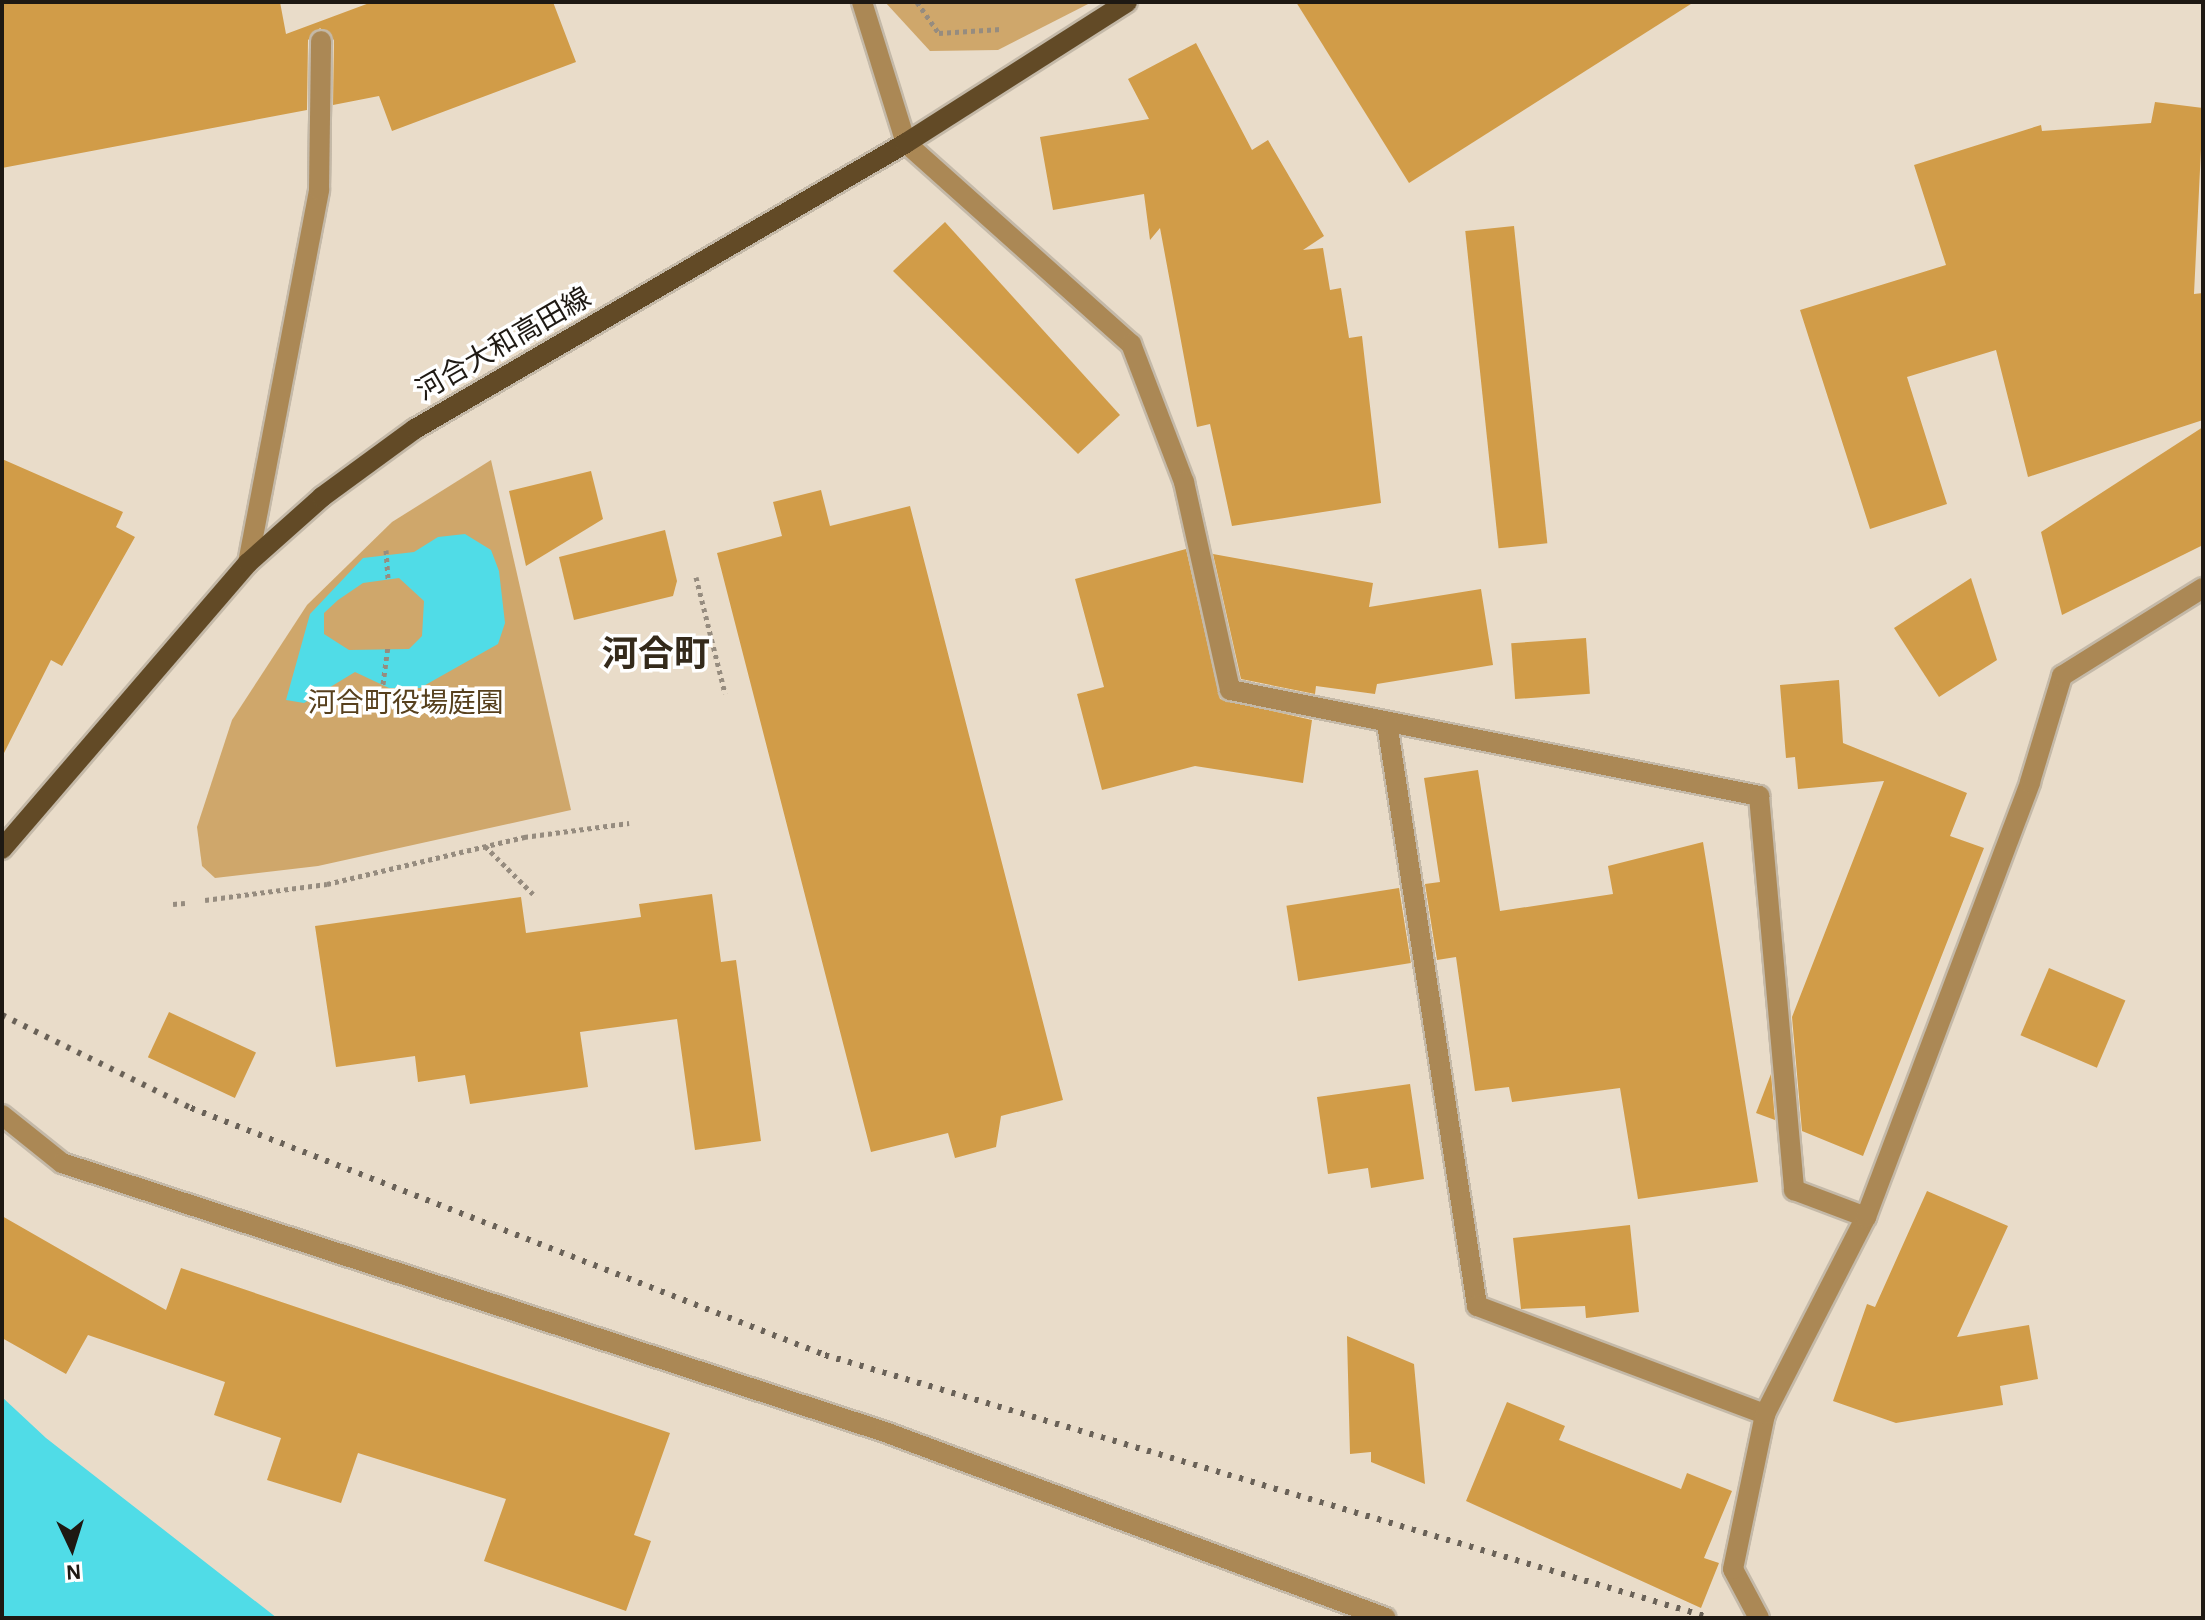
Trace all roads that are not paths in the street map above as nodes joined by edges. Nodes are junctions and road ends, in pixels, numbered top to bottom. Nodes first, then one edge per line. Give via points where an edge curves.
1 (862, 2) edge
2 (1127, 2) edge
3 (321, 41) dead end
4 (906, 143) junction
5 (248, 563) junction
6 (2203, 588) edge
7 (1387, 723) junction
8 (2, 849) edge
9 (2, 1115) edge
10 (1866, 1217) junction
11 (1765, 1414) junction
12 (1382, 1617) edge
13 (1759, 1618) edge

1 - 4 street
2 - 4 main road, 河合大和高田線
3 - 5 street via 319,190
4 - 5 main road, 河合大和高田線 via 415,429
4 - 7 street via 1131,344 1184,482 1230,690
5 - 8 main road, 河合大和高田線
6 - 10 street via 2062,676 2030,782
7 - 10 street via 1759,796 1794,1190
7 - 11 street via 1477,1306
9 - 12 street via 62,1163 885,1432
10 - 11 street
11 - 13 street via 1733,1569

